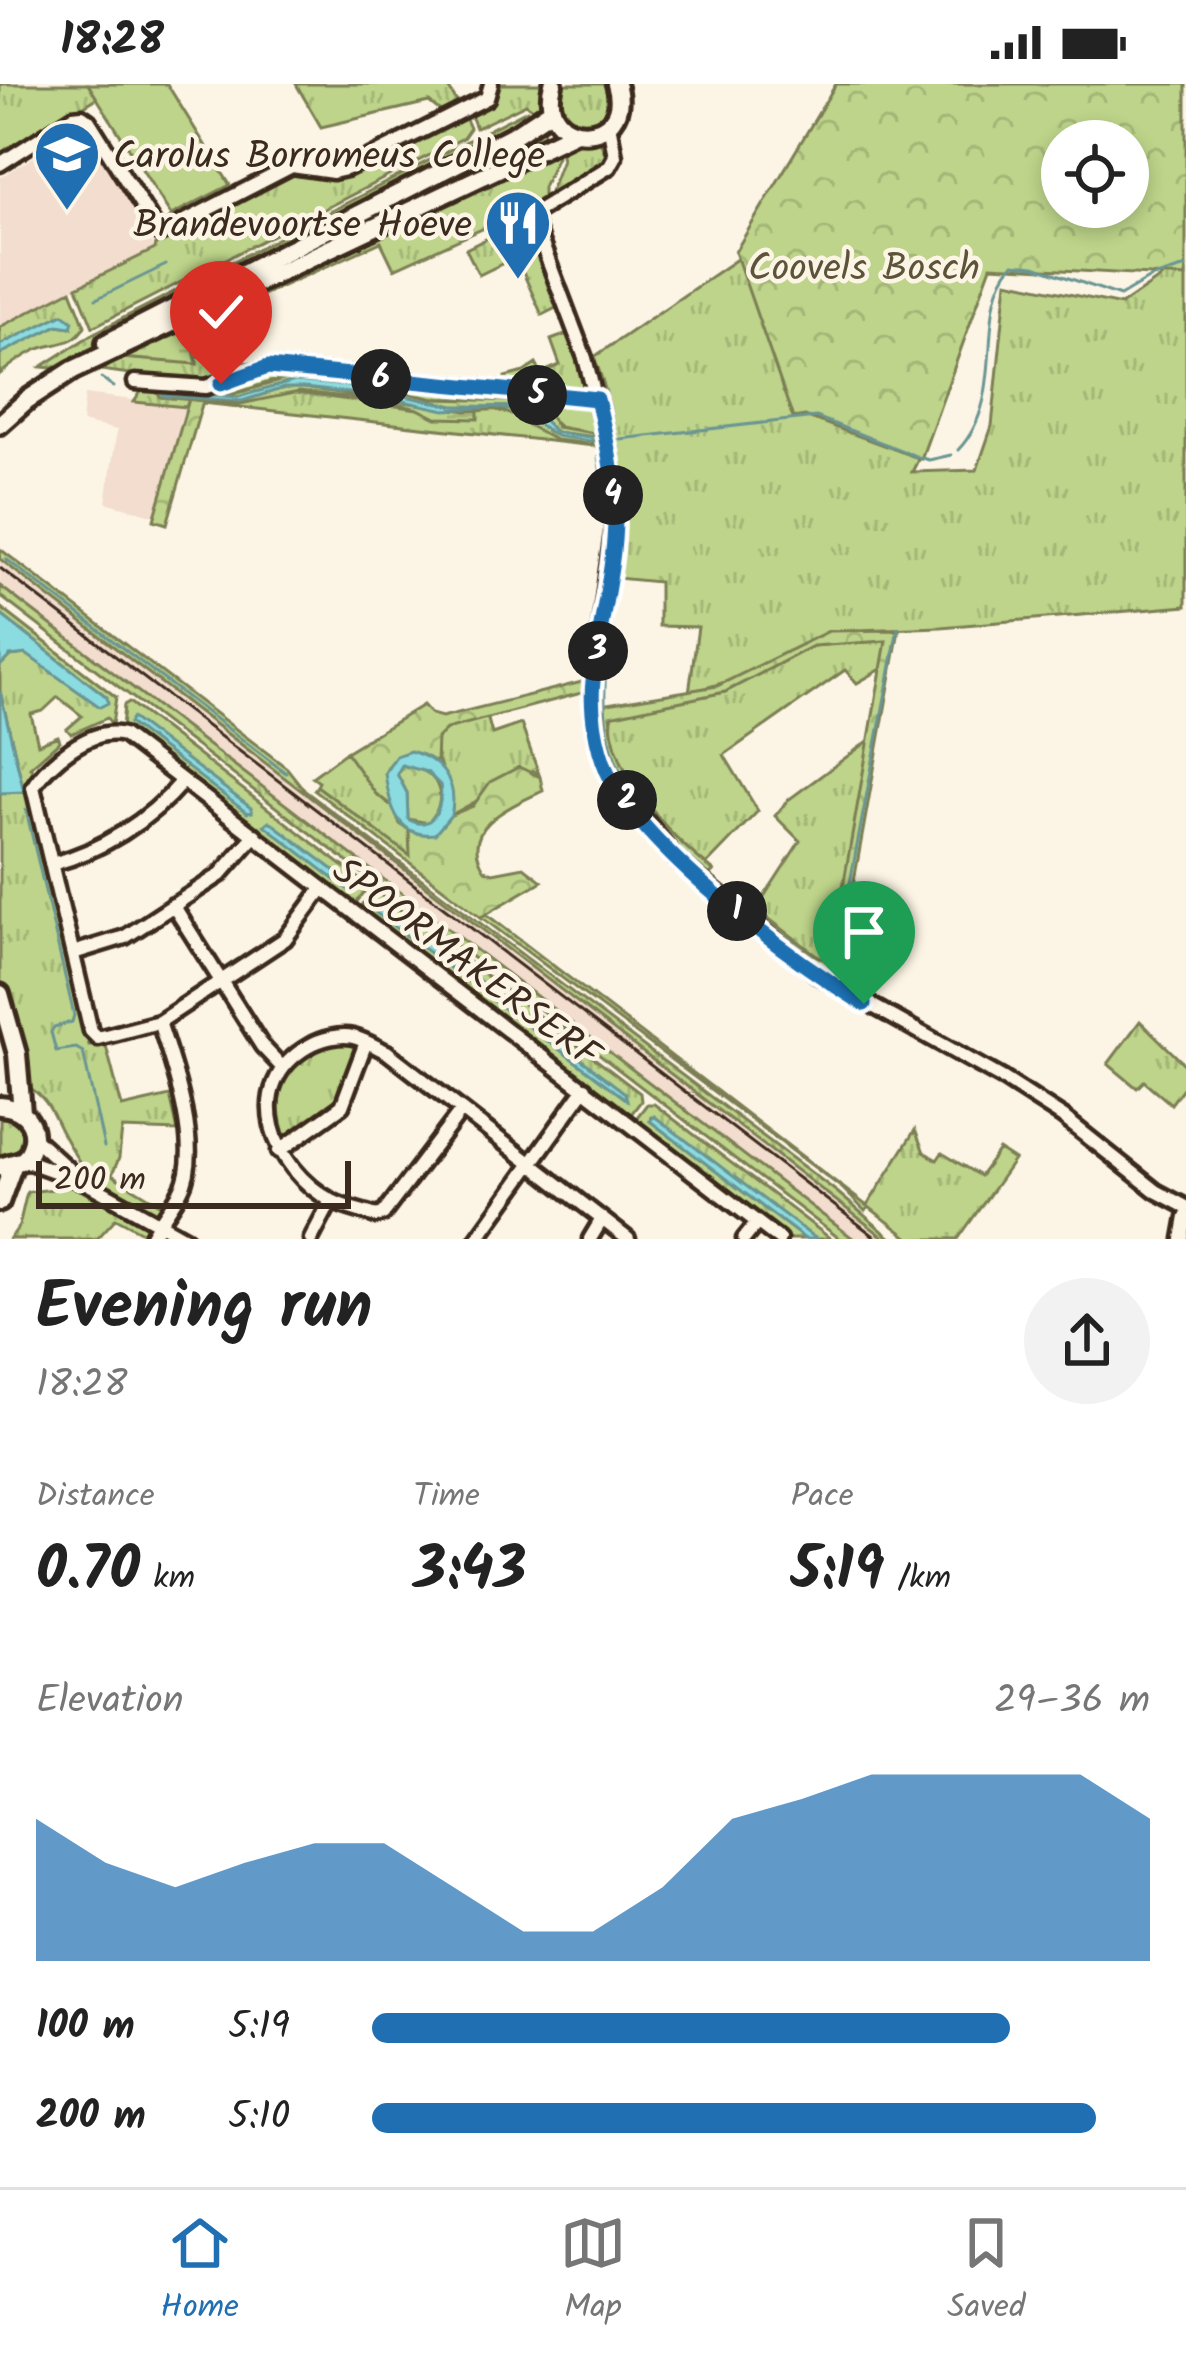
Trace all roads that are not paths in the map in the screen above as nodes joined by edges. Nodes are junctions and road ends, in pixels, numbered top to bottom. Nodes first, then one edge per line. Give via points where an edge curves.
1 (491, 84) edge
2 (553, 84) edge
3 (617, 85) edge
4 (552, 110) junction
5 (593, 130) junction
6 (0, 164) edge
7 (135, 382) dead end
8 (597, 399) junction
9 (0, 411) edge
10 (0, 424) edge
11 (182, 782) junction
12 (255, 835) junction
13 (52, 865) junction
14 (322, 889) junction
15 (173, 905) junction
16 (73, 952) junction
17 (221, 980) junction
18 (0, 994) edge
19 (159, 1022) junction
20 (366, 1042) junction
21 (282, 1067) junction
22 (585, 1088) junction
23 (0, 1106) edge
24 (22, 1112) junction
25 (460, 1112) junction
26 (34, 1138) junction
27 (280, 1150) junction
28 (529, 1163) junction
29 (12, 1165) edge
30 (85, 1183) junction
31 (332, 1201) junction
32 (0, 1202) edge
33 (1186, 1207) edge
34 (1186, 1216) edge
35 (602, 1220) junction
36 (757, 1222) junction
37 (159, 1223) junction
38 (150, 1239) edge
39 (187, 1239) edge
40 (311, 1239) edge
41 (477, 1239) edge
42 (590, 1239) edge
43 (628, 1239) edge
44 (744, 1239) edge
45 (779, 1239) edge
46 (1182, 1239) edge

1 - 6 street via 487,98 346,169 292,166 160,234 82,116
2 - 4 main road
3 - 5 main road via 619,106
4 - 5 main road via 561,124
4 - 9 main road via 72,360
5 - 8 street via 615,156 597,177 531,215
5 - 10 main road via 74,370
7 - 8 street via 206,387 268,367
8 - 33 street via 615,518 592,686 608,772 677,860 819,976 1004,1079
11 - 12 street, SPOORMAKERSERF
11 - 13 street via 154,811 89,853
11 - 13 street, SPOORMAKERSERF via 117,732 79,746 33,787
12 - 14 street, SPOORMAKERSERF
12 - 15 street via 226,870
13 - 16 street
14 - 17 street via 285,939
14 - 22 street, SPOORMAKERSERF
15 - 16 street via 115,942
15 - 17 street
16 - 19 street via 98,1038
17 - 19 street
17 - 21 street
18 - 24 main road
19 - 37 street via 189,1162
20 - 21 street via 319,1041
20 - 25 street
20 - 27 street via 342,1106
21 - 27 street via 270,1118
22 - 28 street
22 - 36 street, SPOORMAKERSERF
23 - 24 main road
24 - 26 main road
25 - 28 street
25 - 31 street via 383,1214
26 - 29 main road
26 - 30 street
27 - 31 street
28 - 35 street
28 - 41 street
29 - 30 street
29 - 32 main road
30 - 37 street
31 - 40 street
34 - 46 street
35 - 42 street
35 - 43 street
36 - 44 street
36 - 45 street, SPOORMAKERSERF
37 - 38 street
37 - 39 street

